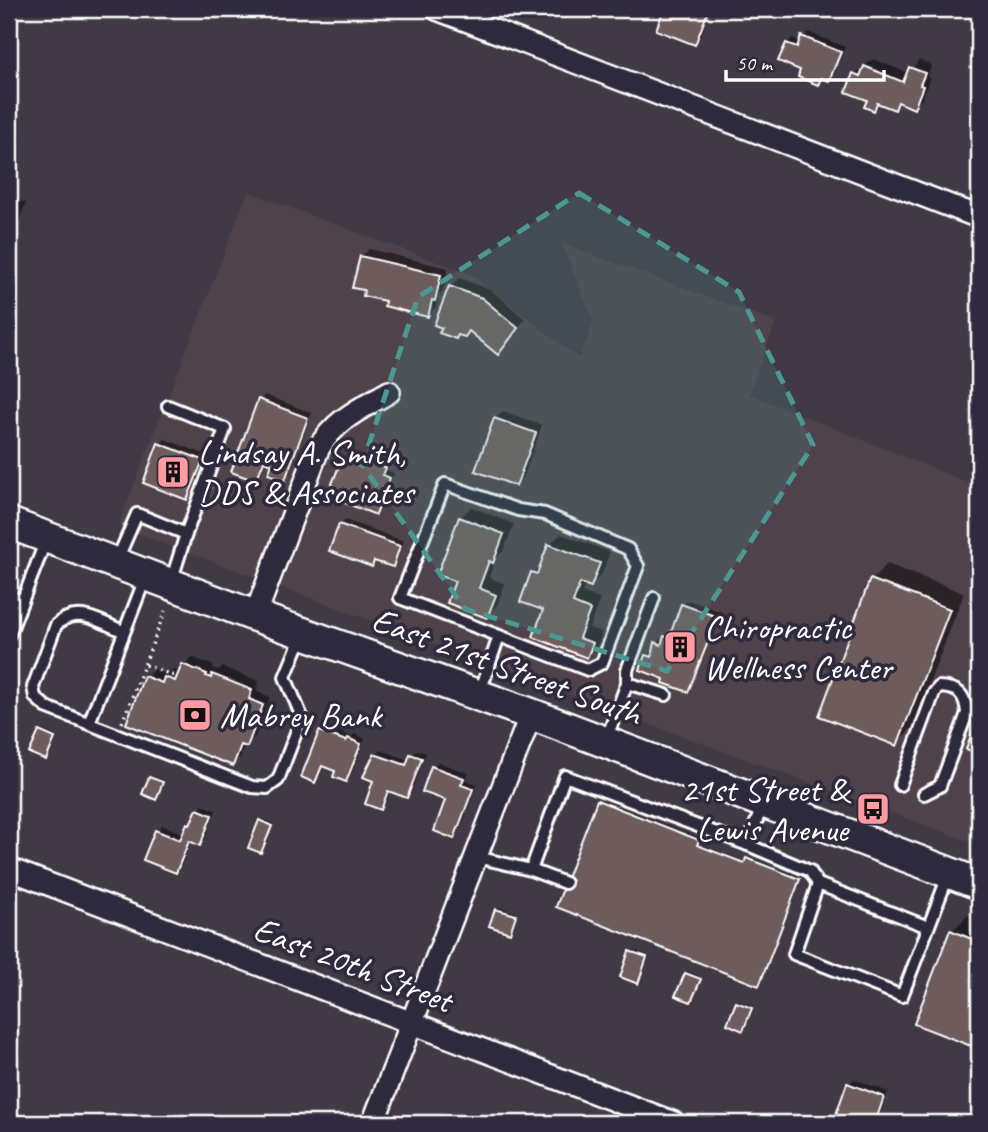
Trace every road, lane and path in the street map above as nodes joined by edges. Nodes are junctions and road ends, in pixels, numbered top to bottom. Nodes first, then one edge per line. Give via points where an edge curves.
1 (436, 9) edge
2 (460, 13) edge
3 (979, 217) edge
4 (389, 392) dead end
5 (168, 406) dead end
6 (9, 523) edge
7 (186, 534) junction
8 (47, 537) junction
9 (116, 563) junction
10 (160, 590) junction
11 (9, 596) edge
12 (654, 598) dead end
13 (22, 601) junction
14 (255, 616) junction
15 (123, 631) junction
16 (303, 634) junction
17 (9, 635) edge
18 (499, 636) junction
19 (145, 665) junction
20 (177, 677) dead end
21 (627, 683) junction
22 (479, 695) junction
23 (666, 695) dead end
24 (531, 714) junction
25 (89, 723) junction
26 (118, 734) junction
27 (605, 742) junction
28 (900, 785) dead end
29 (924, 794) dead end
30 (764, 802) junction
31 (747, 845) junction
32 (477, 857) junction
33 (9, 869) edge
34 (530, 870) junction
35 (949, 872) junction
36 (565, 883) dead end
37 (818, 884) junction
38 (979, 884) edge
39 (928, 926) junction
40 (412, 1022) junction
41 (373, 1123) edge
42 (674, 1123) edge

1 - 2 street
2 - 3 street
4 - 14 street via 347,416 329,431 318,449
5 - 7 lane via 225,429
6 - 8 main road, East 21st Street South
7 - 9 lane via 137,514
7 - 10 lane
8 - 9 main road, East 21st Street South
8 - 13 lane
9 - 10 main road, East 21st Street South
10 - 14 main road, East 21st Street South
10 - 15 lane
10 - 19 path
11 - 13 lane
12 - 21 lane via 627,670
13 - 17 lane
14 - 16 main road, East 21st Street South
15 - 25 lane
15 - 25 lane via 77,613 64,618 56,625 33,687 46,707
16 - 22 main road, East 21st Street South
16 - 26 lane via 285,677 302,717 278,780 267,788 252,787
18 - 18 lane via 400,598 445,484 581,529 628,549 638,566 601,663 588,670
18 - 22 lane
19 - 20 path
19 - 26 path
21 - 23 lane
21 - 27 lane
22 - 24 main road, East 21st Street South
24 - 27 main road, East 21st Street South
24 - 32 street
25 - 26 lane
27 - 30 main road, East 21st Street South
28 - 29 lane via 934,693 939,687 952,688 966,703 967,713 940,786
30 - 31 lane
30 - 35 main road, East 21st Street South
31 - 34 lane via 565,776
31 - 37 lane via 810,871
32 - 34 lane
32 - 40 street
33 - 40 street, East 20th Street
34 - 36 lane
35 - 38 main road, East 21st Street South
35 - 39 lane
37 - 39 lane
37 - 39 lane via 794,954 902,996
40 - 41 street
40 - 42 street, East 20th Street

